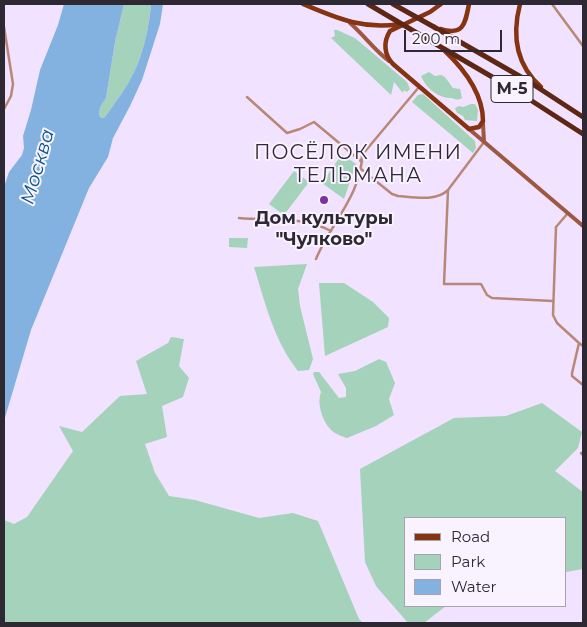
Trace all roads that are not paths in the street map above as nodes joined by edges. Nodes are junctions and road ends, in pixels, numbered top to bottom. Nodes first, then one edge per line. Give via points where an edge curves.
1 (303, 4) edge
2 (368, 4) edge
3 (393, 4) edge
4 (440, 4) edge
5 (470, 4) edge
6 (520, 4) edge
7 (552, 4) edge
8 (350, 22) junction
9 (408, 22) junction
10 (4, 27) edge
11 (434, 27) junction
12 (440, 46) junction
13 (583, 46) edge
14 (393, 64) junction
15 (419, 87) junction
16 (549, 95) junction
17 (247, 97) dead end
18 (4, 109) edge
19 (583, 117) edge
20 (483, 123) junction
21 (469, 129) junction
22 (583, 134) edge
23 (484, 142) junction
24 (362, 162) junction
25 (360, 169) junction
26 (448, 190) junction
27 (568, 213) junction
28 (239, 218) dead end
29 (583, 226) edge
30 (331, 231) junction
31 (316, 259) dead end
32 (554, 300) junction
33 (579, 343) junction
34 (583, 346) edge
35 (583, 385) edge

1 - 8 main road
2 - 12 highway, М-5, bridge
3 - 11 highway, М-5, bridge
4 - 9 main road
5 - 11 main road via 460,29 450,31
6 - 16 main road via 515,29 519,56 528,74
7 - 13 street
8 - 9 main road via 375,26
8 - 14 main road
9 - 14 main road via 387,36 386,51
10 - 18 street via 14,84
11 - 16 highway, М-5
12 - 20 main road via 462,69 473,88 482,109
12 - 22 highway, М-5
14 - 15 main road
15 - 21 main road
15 - 24 street via 366,148
16 - 19 highway, М-5
17 - 24 street via 287,132 314,122
20 - 21 main road
20 - 23 main road
21 - 23 main road
23 - 26 street
23 - 27 main road
24 - 25 street
25 - 26 street via 398,196 436,197
25 - 30 street
26 - 32 street via 444,284 481,284 492,298
27 - 29 main road
27 - 32 street via 556,227
28 - 30 street via 298,221 321,225
30 - 31 street
32 - 33 street via 554,318
33 - 34 street
33 - 35 street via 572,376

